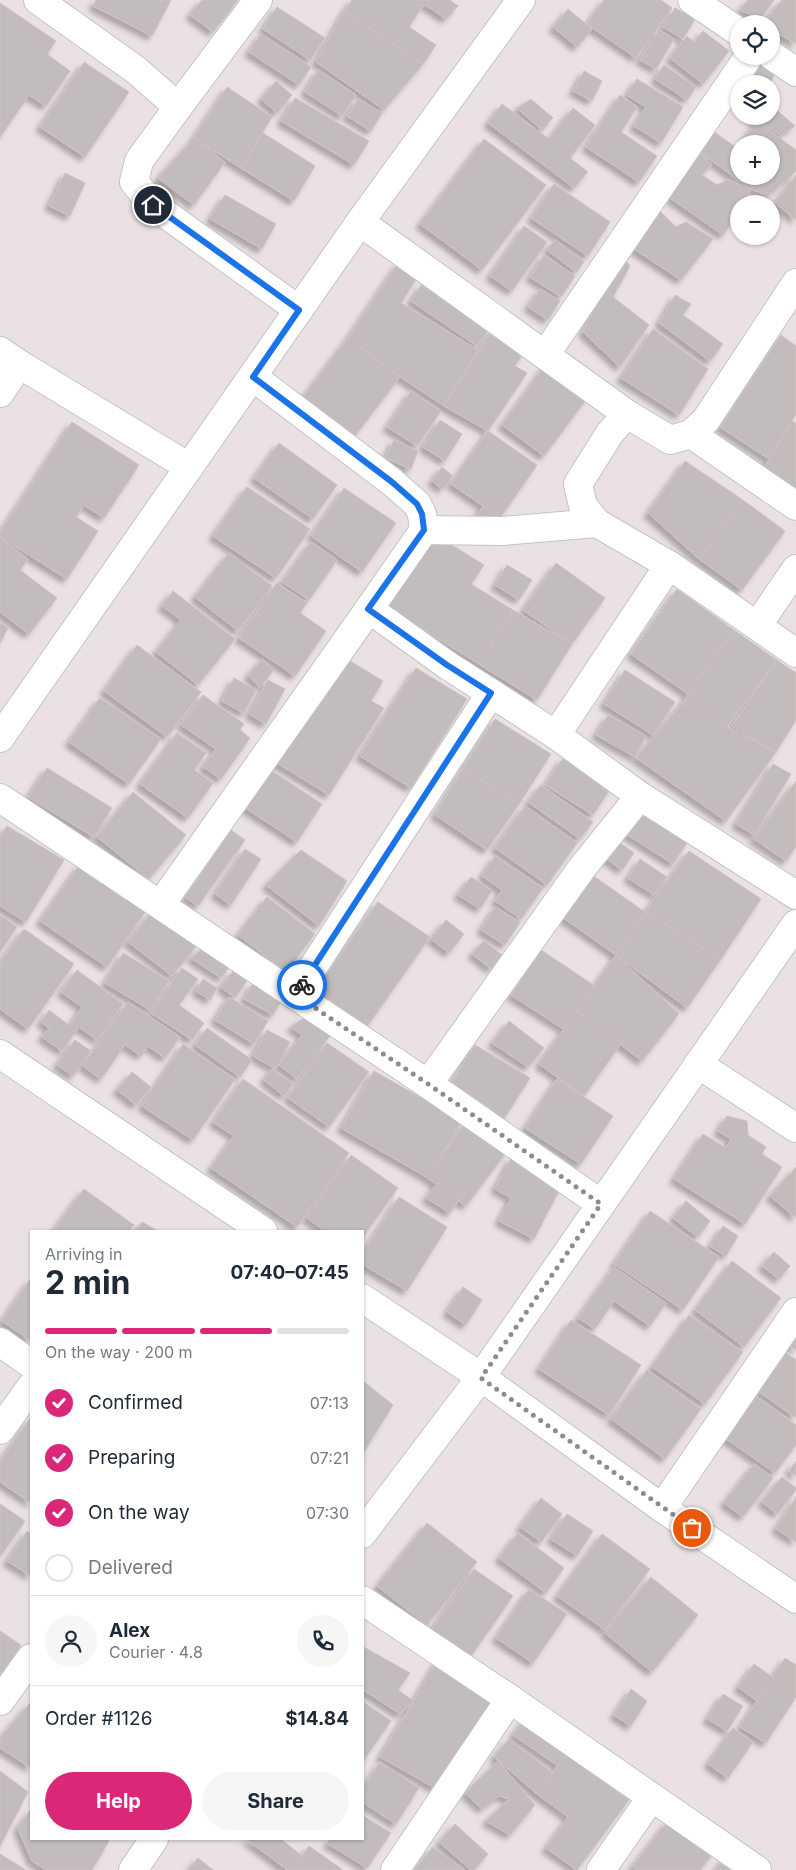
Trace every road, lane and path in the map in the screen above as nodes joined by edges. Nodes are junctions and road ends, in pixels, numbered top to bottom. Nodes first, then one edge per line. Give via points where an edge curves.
1 (258, 0) edge
2 (521, 0) edge
3 (692, 0) edge
4 (53, 4) edge
5 (730, 26) edge
6 (780, 61) edge
7 (743, 65) edge
8 (796, 72) edge
9 (178, 106) junction
10 (360, 222) junction
11 (796, 283) edge
12 (299, 310) junction
13 (545, 355) junction
14 (10, 358) edge
15 (253, 377) junction
16 (0, 393) edge
17 (627, 414) junction
18 (690, 434) junction
19 (189, 467) junction
20 (796, 506) edge
21 (597, 523) junction
22 (424, 530) junction
23 (669, 565) junction
24 (796, 570) edge
25 (368, 609) junction
26 (757, 626) junction
27 (796, 653) edge
28 (491, 693) junction
29 (556, 735) junction
30 (0, 738) edge
31 (640, 796) junction
32 (0, 798) edge
33 (796, 894) edge
34 (160, 904) junction
35 (796, 924) edge
36 (296, 995) junction
37 (0, 1054) edge
38 (698, 1064) junction
39 (428, 1084) junction
40 (796, 1128) edge
41 (601, 1204) junction
42 (262, 1230) edge
43 (364, 1299) edge
44 (796, 1312) edge
45 (0, 1342) edge
46 (30, 1363) edge
47 (481, 1378) junction
48 (30, 1388) edge
49 (0, 1430) edge
50 (662, 1508) junction
51 (364, 1531) edge
52 (796, 1599) edge
53 (364, 1601) edge
54 (30, 1659) edge
55 (510, 1699) junction
56 (0, 1701) edge
57 (652, 1798) junction
58 (153, 1840) edge
59 (133, 1870) edge
60 (395, 1870) edge
61 (601, 1870) edge
62 (757, 1870) edge

1 - 9 street
2 - 10 street
3 - 5 street
4 - 9 street
6 - 8 street
7 - 13 street
9 - 12 street via 139,161 134,182 153,205
10 - 12 street
10 - 13 street
11 - 18 street via 706,420
12 - 15 street
13 - 17 street
14 - 16 street
14 - 19 street
15 - 19 street
15 - 22 street via 417,504
17 - 18 street via 670,440
17 - 21 street via 610,433 578,484 583,506
18 - 20 street
19 - 30 street
21 - 22 street via 502,531
21 - 23 street
22 - 25 street
23 - 26 street
23 - 29 street
24 - 26 street
25 - 28 street
25 - 34 street
26 - 27 street
28 - 29 street
28 - 36 street
29 - 31 street
31 - 33 street
31 - 39 street via 582,868
32 - 34 street
34 - 36 street
35 - 38 street
36 - 39 street
37 - 42 street
38 - 40 street
38 - 41 street
39 - 41 street
41 - 47 street
43 - 47 street
44 - 50 street
45 - 46 street
47 - 50 street
47 - 51 street
48 - 49 street
50 - 52 street
53 - 55 street
54 - 56 street
55 - 57 street
55 - 60 street
57 - 61 street
57 - 62 street
58 - 59 street

